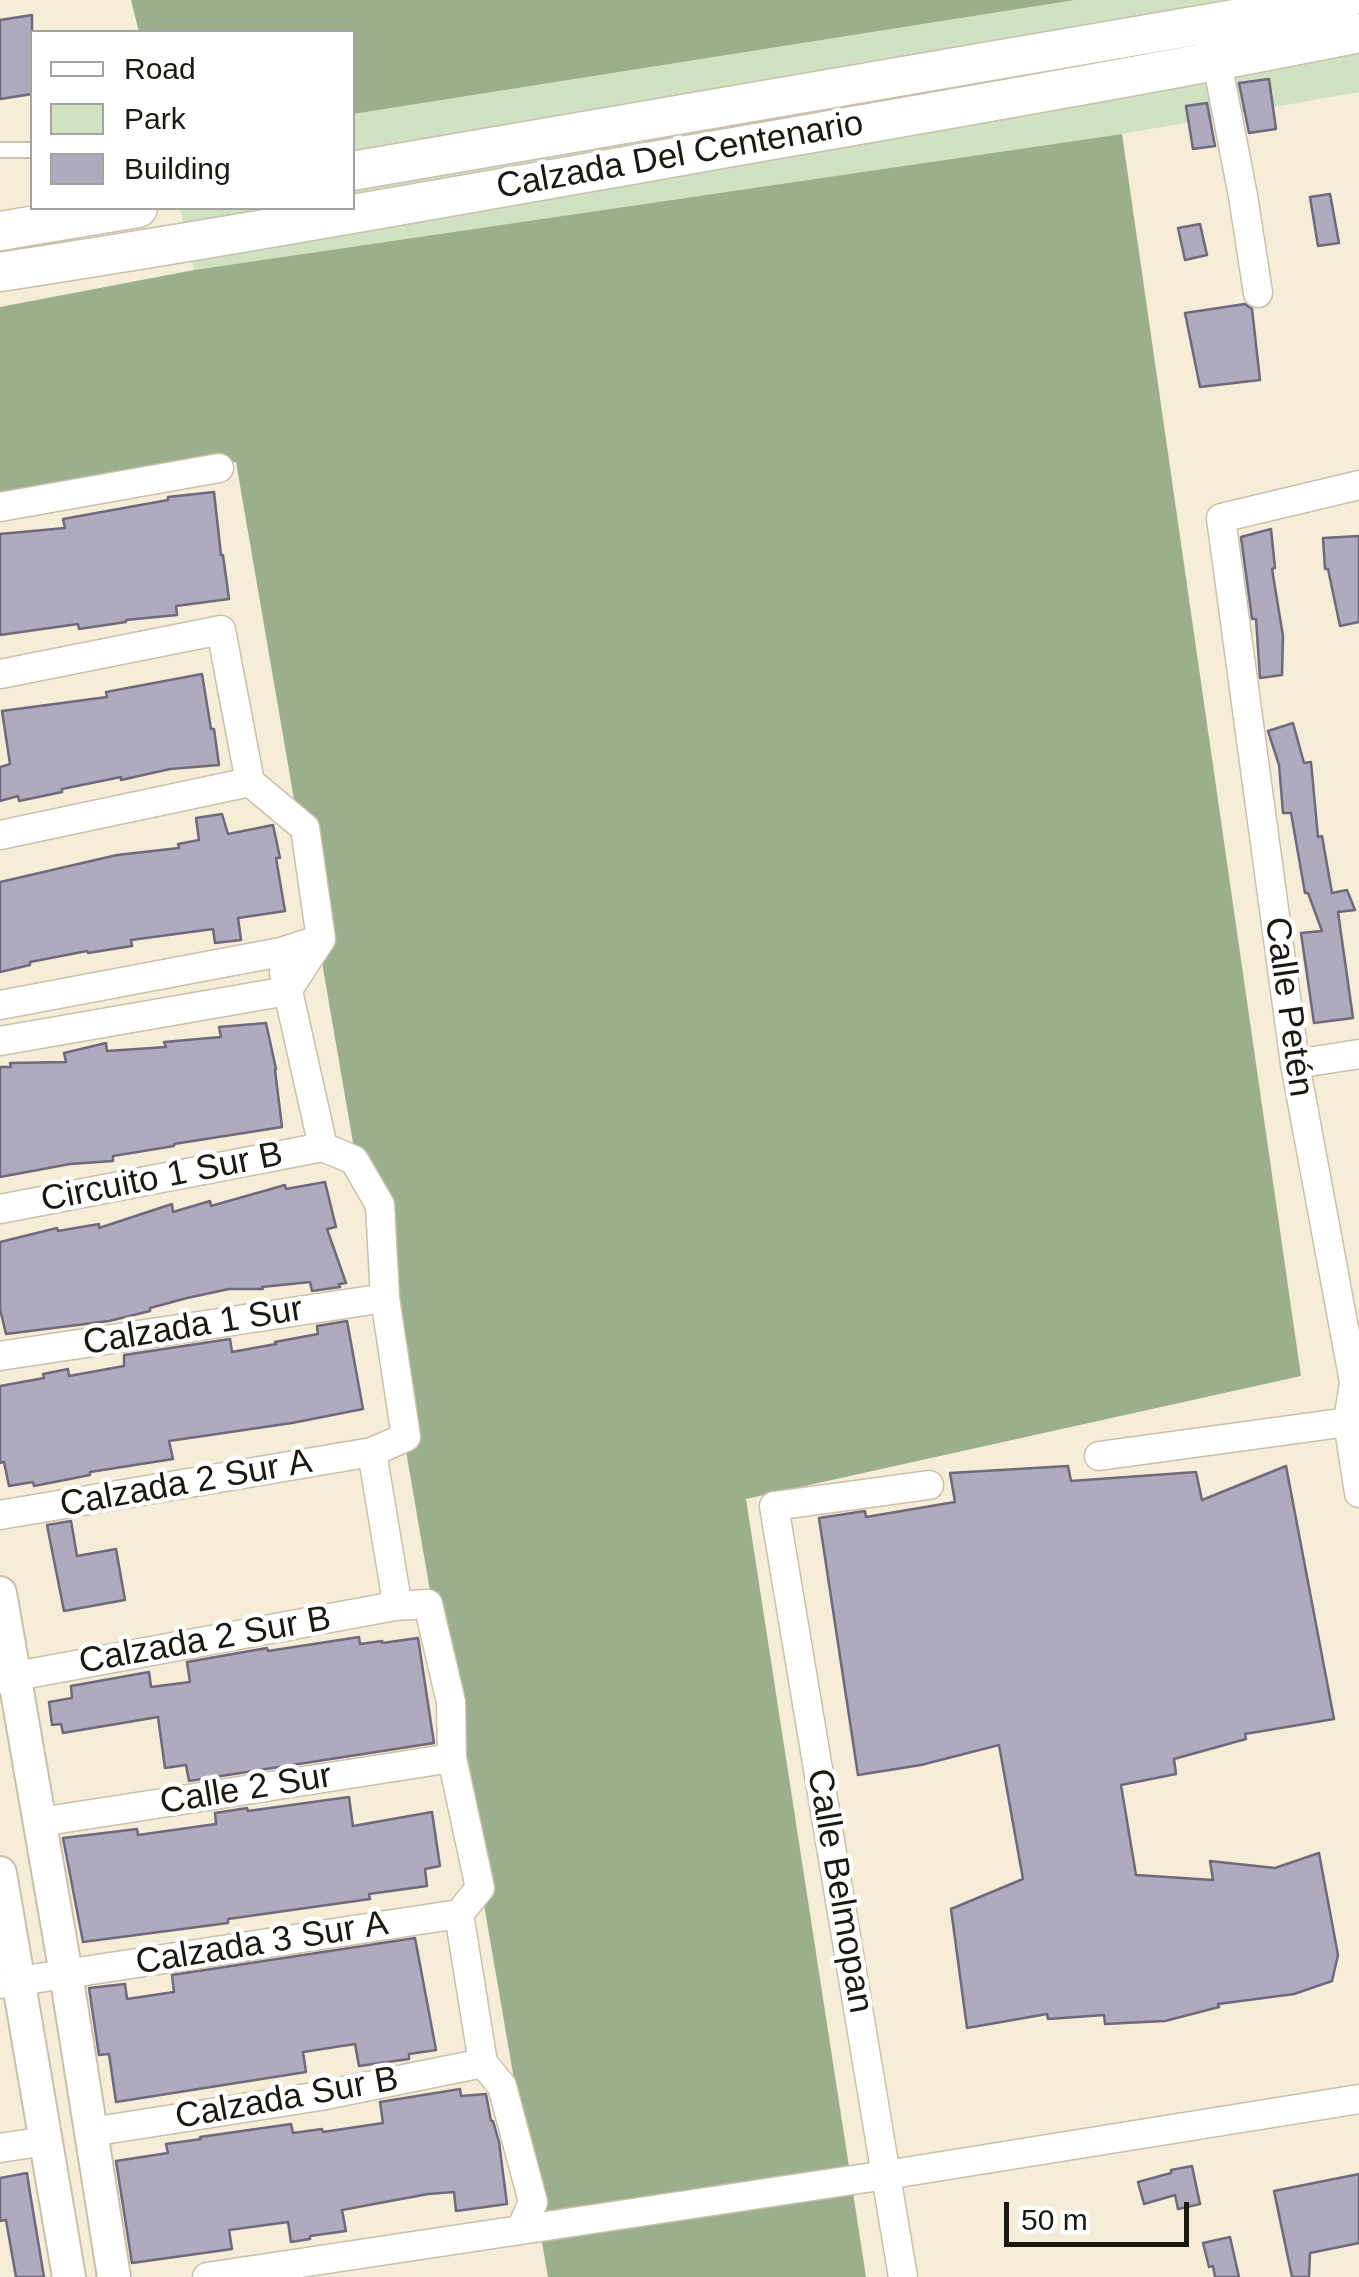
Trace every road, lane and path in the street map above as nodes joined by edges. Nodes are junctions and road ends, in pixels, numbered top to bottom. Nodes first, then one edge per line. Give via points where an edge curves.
1 (1338, 19) edge
2 (1217, 62) junction
3 (894, 78) junction
4 (899, 118) junction
5 (0, 150) edge
6 (30, 150) edge
7 (355, 170) edge
8 (355, 209) edge
9 (126, 210) edge
10 (346, 210) edge
11 (0, 231) edge
12 (0, 272) edge
13 (1258, 293) dead end
14 (219, 468) dead end
15 (1359, 485) edge
16 (0, 507) edge
17 (0, 674) edge
18 (250, 782) junction
19 (0, 836) edge
20 (321, 940) junction
21 (281, 952) junction
22 (287, 991) junction
23 (0, 1004) edge
24 (0, 1041) edge
25 (1359, 1054) edge
26 (1295, 1064) junction
27 (324, 1147) junction
28 (0, 1208) edge
29 (385, 1298) junction
30 (0, 1356) edge
31 (1356, 1382) edge
32 (1348, 1422) junction
33 (372, 1452) junction
34 (1098, 1456) dead end
35 (929, 1485) dead end
36 (1359, 1493) edge
37 (0, 1515) edge
38 (0, 1593) edge
39 (395, 1606) junction
40 (8, 1677) edge
41 (452, 1758) junction
42 (40, 1822) junction
43 (0, 1873) edge
44 (459, 1914) junction
45 (66, 1974) junction
46 (9, 1983) edge
47 (483, 2063) junction
48 (1359, 2099) edge
49 (92, 2132) junction
50 (46, 2140) junction
51 (0, 2148) edge
52 (886, 2175) junction
53 (521, 2229) junction
54 (69, 2277) edge
55 (114, 2277) edge
56 (207, 2277) edge
57 (903, 2277) edge

1 - 2 main road, Calzada Del Centenario
1 - 3 main road, Calzada Del Centenario
2 - 4 main road, Calzada Del Centenario
2 - 13 street
3 - 4 main road
3 - 7 main road, Calzada Del Centenario
4 - 8 main road, Calzada Del Centenario
5 - 6 lane
9 - 11 main road
10 - 12 main road, Calzada Del Centenario
14 - 16 street
15 - 26 street, Calle Petén via 1221,518
17 - 18 street via 221,630
18 - 19 street
18 - 20 street via 305,828
20 - 21 street
20 - 22 street
21 - 22 street
21 - 23 street
22 - 24 street
22 - 27 street
25 - 26 street
26 - 31 street, Calle Petén
27 - 28 street, Circuito 1 Sur B
27 - 29 street via 354,1160 380,1205
29 - 30 street, Calzada 1 Sur
29 - 33 street via 406,1438
31 - 32 street, Calle Petén
32 - 34 street
32 - 36 street, Calle Petén
33 - 37 street, Calzada 2 Sur A
33 - 39 street
35 - 52 street, Calle Belmopan via 774,1506
38 - 40 street
39 - 40 street, Calzada 2 Sur B
39 - 41 street via 428,1604 451,1702
40 - 42 street
41 - 42 street, Calle 2 Sur
41 - 44 street via 480,1888
42 - 45 street
43 - 46 street
44 - 45 street, Calzada 3 Sur A
44 - 47 street
45 - 46 street, Calzada 3 Sur A
45 - 49 street
46 - 50 street
47 - 49 street, Calzada Sur B
47 - 53 street via 502,2086 532,2202
48 - 52 street
49 - 55 street
50 - 51 street
50 - 54 street
52 - 53 street
52 - 57 street, Calle Belmopan
53 - 56 street

